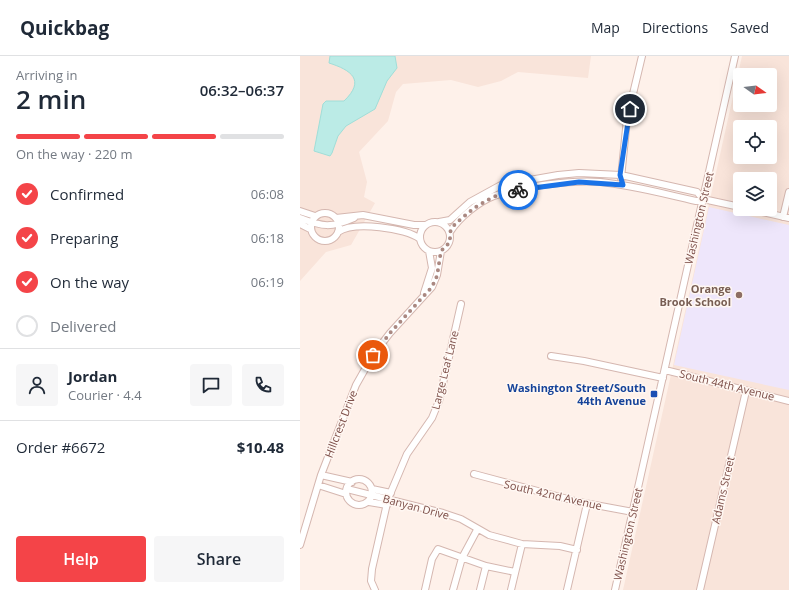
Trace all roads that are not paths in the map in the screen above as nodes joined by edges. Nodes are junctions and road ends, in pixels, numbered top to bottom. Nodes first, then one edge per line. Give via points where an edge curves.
1 (642, 56) edge
2 (735, 56) edge
3 (620, 175) junction
4 (623, 185) junction
5 (789, 192) edge
6 (703, 199) junction
7 (733, 205) edge
8 (300, 211) edge
9 (363, 215) junction
10 (315, 216) junction
11 (786, 217) edge
12 (300, 218) edge
13 (336, 218) junction
14 (439, 222) junction
15 (300, 224) edge
16 (339, 225) junction
17 (425, 225) junction
18 (311, 226) junction
19 (338, 232) junction
20 (450, 232) junction
21 (420, 239) junction
22 (429, 251) junction
23 (441, 251) junction
24 (422, 298) junction
25 (461, 304) dead end
26 (551, 356) dead end
27 (665, 370) junction
28 (663, 378) junction
29 (746, 391) junction
30 (789, 401) edge
31 (474, 474) dead end
32 (321, 475) junction
33 (352, 482) junction
34 (318, 485) junction
35 (346, 492) junction
36 (371, 496) junction
37 (389, 499) junction
38 (587, 504) junction
39 (633, 512) junction
40 (477, 530) junction
41 (522, 544) junction
42 (300, 545) edge
43 (577, 550) junction
44 (462, 558) junction
45 (486, 566) junction
46 (515, 572) junction
47 (375, 590) edge
48 (425, 590) edge
49 (453, 590) edge
50 (480, 590) edge
51 (511, 590) edge
52 (567, 590) edge
53 (615, 590) edge
54 (700, 590) edge

1 - 3 street via 628,119
2 - 6 street, Washington Street
3 - 4 street
3 - 6 street via 697,192
3 - 14 street via 579,173 501,185 470,202 450,220
4 - 6 street, Hillcrest Drive via 696,201
4 - 20 street, Hillcrest Drive via 579,182 504,194 474,208 455,224
5 - 11 street
6 - 7 street
6 - 27 street, Washington Street
8 - 10 street
9 - 13 street
9 - 16 street
9 - 17 street
10 - 13 street via 324,213
10 - 18 street
12 - 18 street
13 - 16 street
14 - 17 street via 434,221
14 - 20 street
15 - 18 street
16 - 18 street
16 - 19 street
17 - 21 street
18 - 19 street via 314,237 322,242 332,240
19 - 21 street via 362,226 381,228
20 - 23 street, Hillcrest Drive via 450,242
21 - 22 street
22 - 23 street
22 - 24 street, Hillcrest Drive via 432,268
23 - 24 street, Hillcrest Drive via 437,276 432,287
24 - 32 street, Hillcrest Drive via 373,355 356,385
25 - 37 street, Large Leaf Lane via 439,401 432,418 407,454
26 - 28 street
27 - 28 street, Washington Street
27 - 29 street, South 44th Avenue
28 - 39 street, Washington Street
29 - 30 street, South 44th Avenue
29 - 54 street, Adams Street
31 - 38 street, South 42nd Avenue
32 - 33 street
32 - 34 street, Hillcrest Drive
33 - 35 street
33 - 36 street via 368,482
34 - 35 street, Banyan Drive
34 - 42 street, Hillcrest Drive
35 - 36 street, Banyan Drive
35 - 36 street via 350,501 357,505
36 - 37 street, Banyan Drive
37 - 40 street, Banyan Drive via 461,519
37 - 47 street, Large Leaf Lane via 372,569 371,582
38 - 39 street, South 42nd Avenue
38 - 43 street
39 - 53 street, Washington Street
40 - 41 street, Banyan Drive
40 - 44 street
41 - 43 street, Banyan Drive via 560,546
41 - 46 street
43 - 52 street
44 - 45 street
44 - 48 street via 438,549 432,559
44 - 49 street
45 - 46 street
45 - 50 street
46 - 51 street

